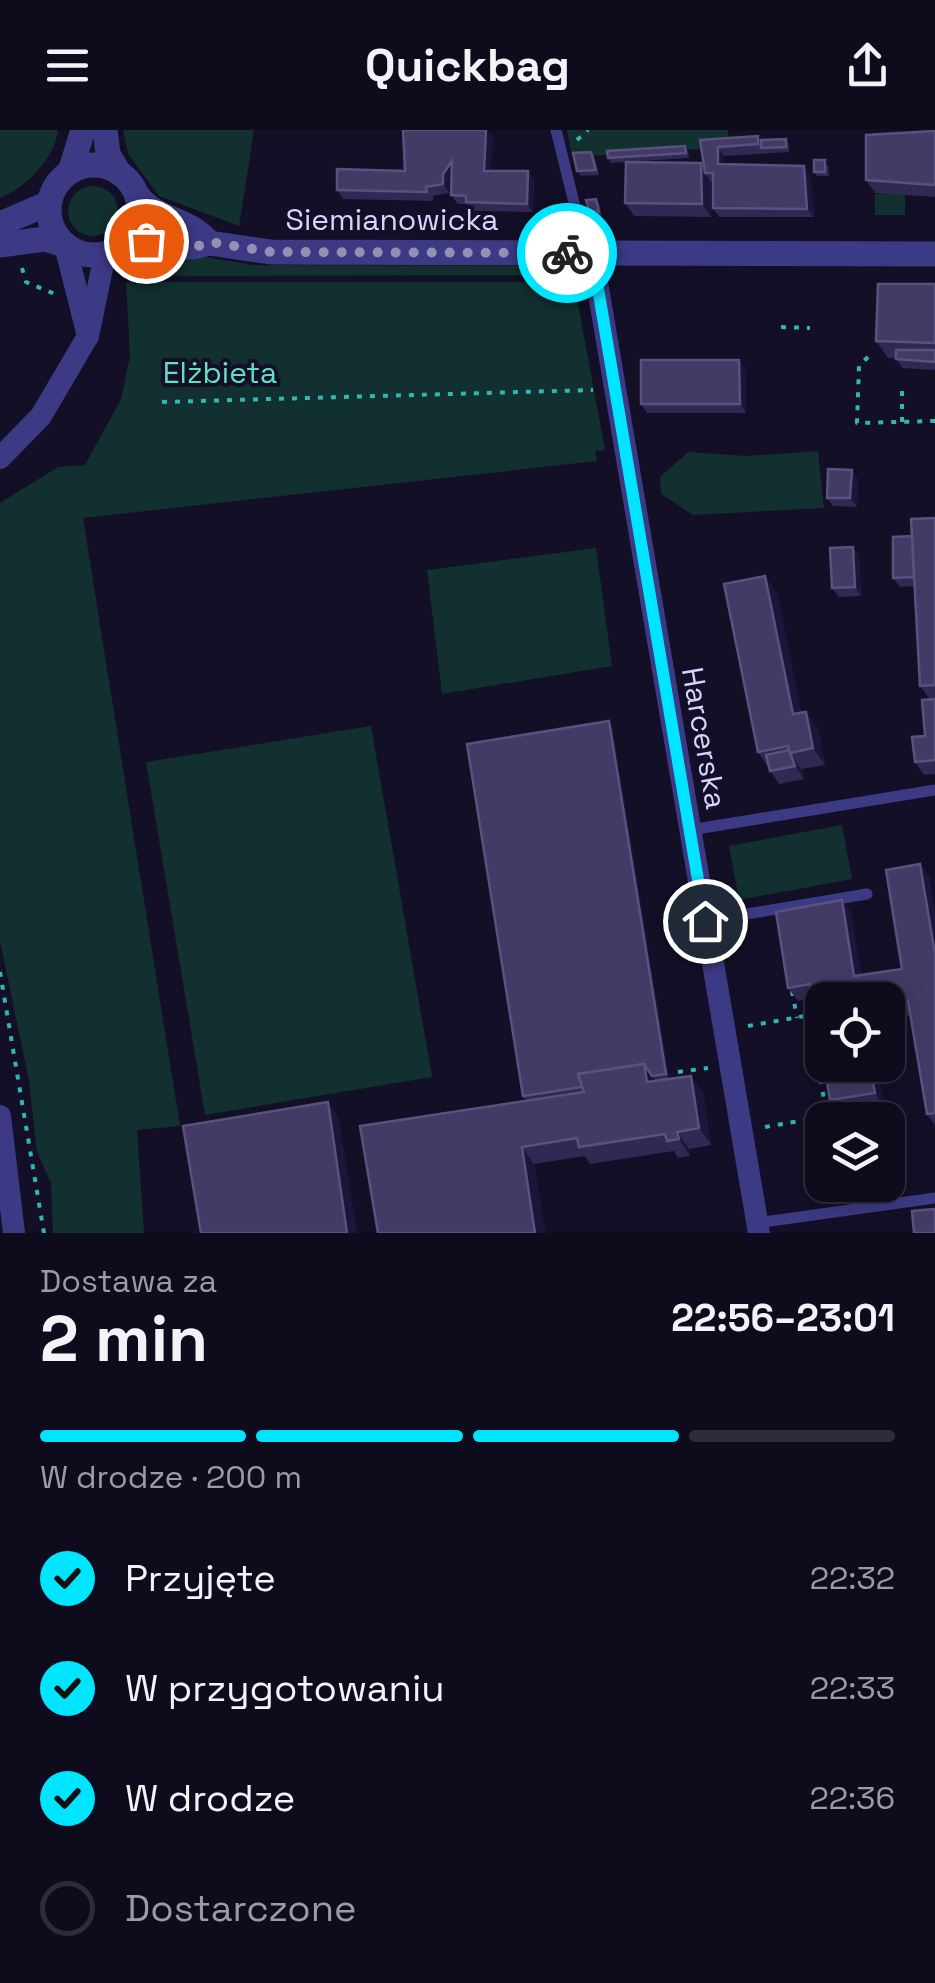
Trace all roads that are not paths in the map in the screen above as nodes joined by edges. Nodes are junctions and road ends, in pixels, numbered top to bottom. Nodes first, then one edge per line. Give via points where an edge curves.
1 (82, 130) edge
2 (105, 130) edge
3 (556, 130) edge
4 (70, 172) junction
5 (119, 172) junction
6 (136, 195) junction
7 (49, 203) junction
8 (0, 224) edge
9 (210, 242) junction
10 (65, 245) junction
11 (113, 250) junction
12 (9, 251) edge
13 (592, 253) junction
14 (935, 254) edge
15 (88, 336) junction
16 (0, 458) edge
17 (935, 790) edge
18 (690, 830) junction
19 (867, 894) dead end
20 (705, 921) junction
21 (0, 1116) edge
22 (935, 1198) edge
23 (758, 1228) edge
24 (14, 1233) edge

1 - 4 street
2 - 5 street
3 - 13 lane
4 - 5 street via 95,165
4 - 7 street
5 - 6 street
6 - 9 street, Siemianowicka via 152,213
6 - 11 street via 138,220
7 - 8 street
7 - 10 street via 52,226
9 - 11 street, Siemianowicka via 192,248 146,241
9 - 13 street, Siemianowicka via 271,252
10 - 11 street via 88,255
10 - 12 street via 45,239
10 - 15 street
11 - 15 street
13 - 14 street, Siemianowicka
13 - 18 street, Harcerska
15 - 16 street via 42,416
17 - 18 lane
18 - 20 street, Harcerska
19 - 20 lane
20 - 23 street, Harcerska
21 - 24 street
22 - 23 lane

